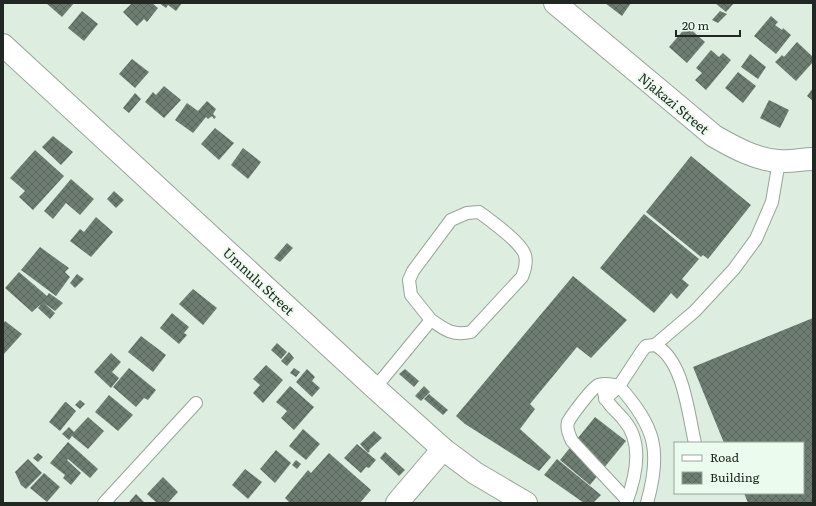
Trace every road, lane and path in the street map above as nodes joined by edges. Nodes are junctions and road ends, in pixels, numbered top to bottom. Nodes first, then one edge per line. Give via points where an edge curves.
1 (555, 3) edge
2 (3, 45) edge
3 (813, 159) edge
4 (779, 161) junction
5 (431, 320) junction
6 (655, 345) junction
7 (602, 384) junction
8 (619, 386) junction
9 (374, 388) junction
10 (605, 399) junction
11 (196, 403) dead end
12 (695, 442) edge
13 (444, 449) junction
14 (627, 501) edge
15 (104, 503) edge
16 (397, 503) edge
17 (526, 503) edge
18 (647, 503) edge

1 - 4 street, Njakazi Street via 714,136 757,157
2 - 9 street, Umnulu Street
3 - 4 street, Njakazi Street
4 - 6 lane via 772,202 756,240 734,269 695,311
5 - 5 lane via 443,329 460,335 471,332 522,277 526,267 521,248 479,212 466,213 451,220 413,271 409,280 411,295
5 - 9 lane
6 - 8 lane via 650,345 642,351
6 - 12 lane via 663,349 677,371
7 - 8 lane
7 - 10 lane
7 - 14 lane via 592,390 573,414 568,424 569,434
8 - 10 lane
8 - 18 lane via 643,417 654,448 654,476
9 - 13 street, Umnulu Street
10 - 14 lane via 626,422 634,436 637,455
11 - 15 lane
13 - 16 street
13 - 17 street, Umnulu Street via 476,473

